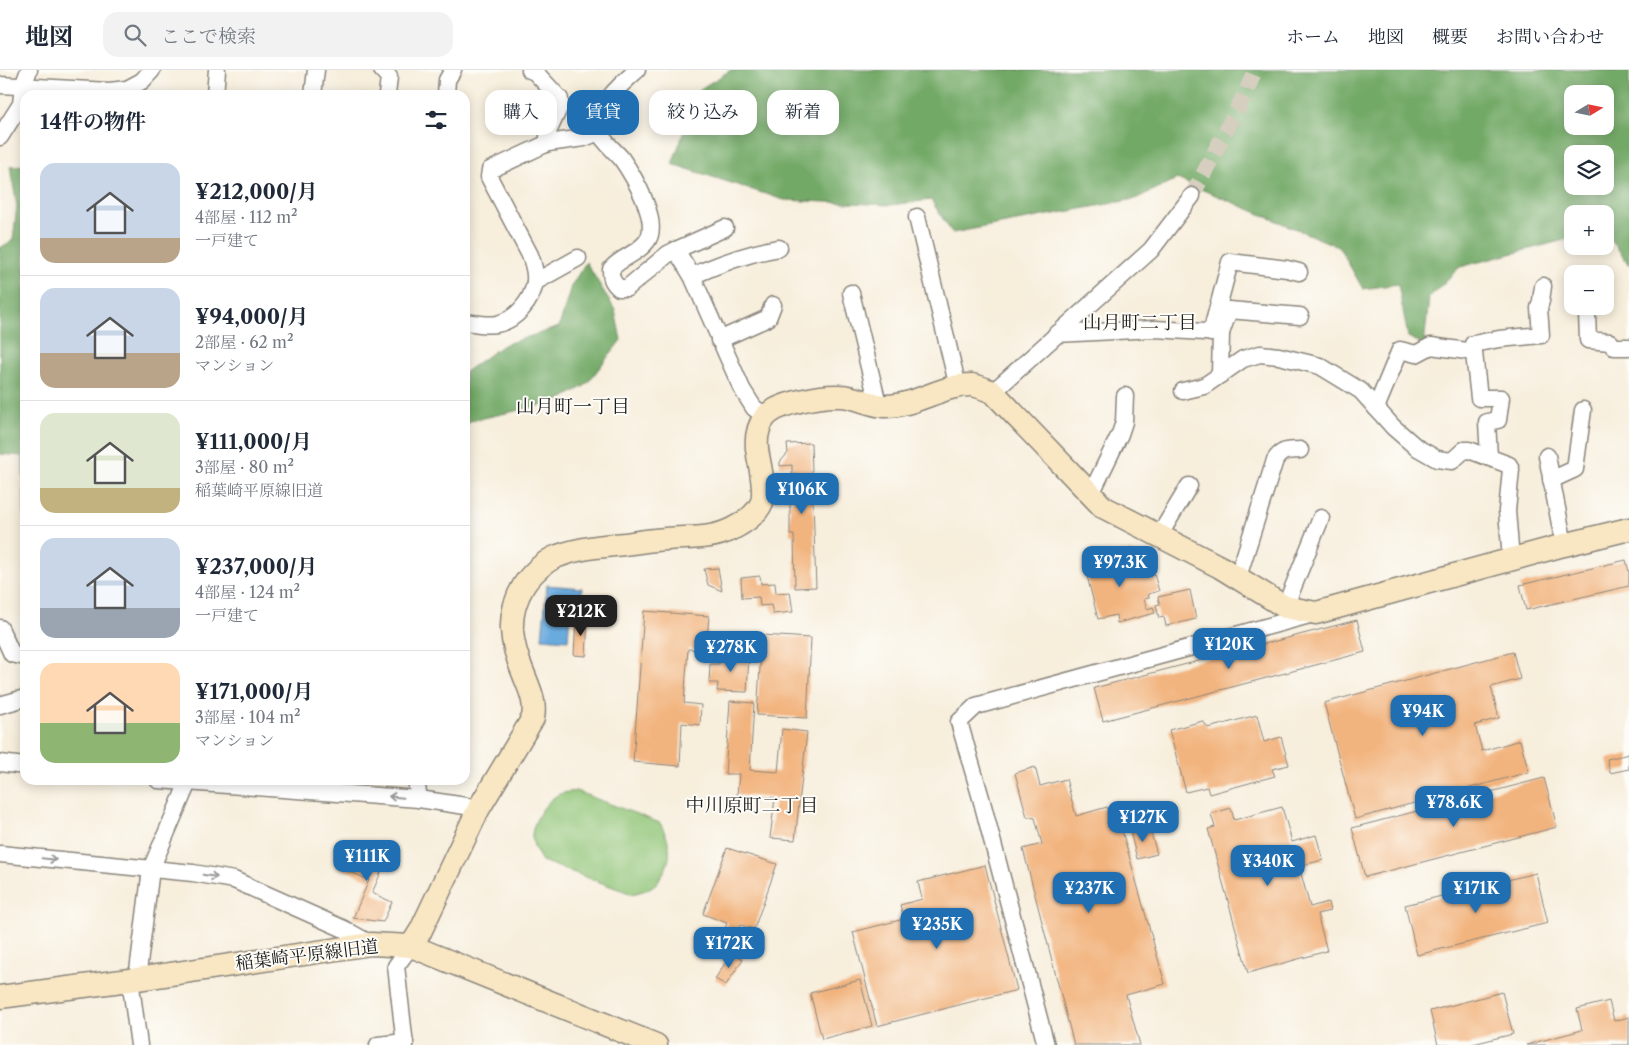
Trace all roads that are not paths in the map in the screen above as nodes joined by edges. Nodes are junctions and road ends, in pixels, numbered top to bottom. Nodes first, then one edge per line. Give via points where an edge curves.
1 (29, 70) edge
2 (152, 70) edge
3 (217, 70) edge
4 (316, 70) edge
5 (382, 70) edge
6 (530, 70) edge
7 (637, 70) edge
8 (0, 85) edge
9 (23, 86) junction
10 (23, 90) edge
11 (81, 90) edge
12 (118, 90) edge
13 (215, 90) edge
14 (314, 90) edge
15 (388, 90) edge
16 (617, 90) edge
17 (20, 106) edge
18 (591, 135) edge
19 (601, 135) edge
20 (0, 137) edge
21 (548, 143) junction
22 (1192, 196) tunnel mouth
23 (917, 217) dead end
24 (725, 228) dead end
25 (779, 248) dead end
26 (676, 250) junction
27 (578, 258) dead end
28 (1299, 272) dead end
29 (692, 276) junction
30 (535, 282) junction
31 (1543, 286) dead end
32 (851, 293) dead end
33 (774, 304) dead end
34 (1587, 315) edge
35 (1300, 316) dead end
36 (470, 322) edge
37 (1216, 333) junction
38 (1056, 334) junction
39 (720, 340) junction
40 (1629, 347) edge
41 (1474, 352) junction
42 (1220, 375) junction
43 (958, 387) junction
44 (1183, 391) dead end
45 (994, 392) junction
46 (1125, 396) dead end
47 (878, 404) junction
48 (1376, 408) junction
49 (1583, 410) dead end
50 (766, 416) junction
51 (1300, 450) dead end
52 (1547, 456) dead end
53 (1489, 457) junction
54 (1551, 480) junction
55 (1189, 486) dead end
56 (1091, 494) junction
57 (1320, 518) dead end
58 (1629, 529) edge
59 (1159, 536) junction
60 (1564, 545) junction
61 (1512, 559) junction
62 (1238, 578) junction
63 (1285, 607) junction
64 (1316, 613) junction
65 (0, 628) edge
66 (20, 656) edge
67 (20, 699) edge
68 (0, 705) edge
69 (0, 764) edge
70 (20, 766) edge
71 (187, 785) edge
72 (302, 785) edge
73 (417, 785) edge
74 (340, 786) edge
75 (419, 799) junction
76 (479, 808) junction
77 (0, 854) edge
78 (151, 869) junction
79 (371, 944) junction
80 (411, 946) junction
81 (134, 979) junction
82 (0, 997) edge
83 (405, 1043) edge
84 (139, 1045) edge
85 (378, 1045) edge
86 (656, 1045) edge
87 (1046, 1045) edge

1 - 9 street
2 - 12 street via 142,81
3 - 13 street
4 - 14 street
5 - 15 street via 389,77
6 - 21 street via 560,99 548,132
7 - 16 street
8 - 9 street
9 - 10 street
9 - 11 street
17 - 20 street
18 - 21 street
19 - 26 street via 636,182 652,226 648,241 611,269 614,283 619,288 627,288
21 - 30 street via 490,170 489,178 530,255
22 - 38 street via 1151,250
23 - 43 street
24 - 26 street
25 - 29 street via 723,262
26 - 29 street
27 - 30 street
28 - 37 street via 1230,262
29 - 39 street
30 - 36 street via 528,300 502,323
31 - 41 street via 1539,308 1541,335 1476,342 1473,344
32 - 47 street
33 - 39 street via 768,318
34 - 40 street via 1588,340 1610,342 1614,347
35 - 37 street via 1229,310
37 - 38 street via 1155,329
37 - 42 street
38 - 45 street
39 - 50 street via 742,389 754,408
41 - 48 street via 1431,346 1416,354 1400,350
41 - 53 street via 1479,398 1501,398 1498,420 1487,422
42 - 44 street via 1204,386
42 - 48 street via 1243,359 1260,354 1278,356 1320,366 1361,391
43 - 45 street via 973,385
43 - 47 street via 917,400 884,406
45 - 56 street
46 - 56 street via 1120,434
47 - 50 street via 841,396 814,398
48 - 53 street via 1393,427 1431,456 1452,461 1464,450 1469,450
49 - 54 street via 1575,469
50 - 76 street via 758,429 757,448 762,502 750,520 709,537 590,548 556,556 525,585 514,609 512,633 535,709 533,718
51 - 62 street via 1280,453 1275,460
52 - 54 street
53 - 61 street via 1509,465 1511,469 1507,511
54 - 60 street
55 - 59 street
56 - 59 street via 1103,507
57 - 63 street
58 - 60 street
59 - 62 street
60 - 61 street
61 - 64 street
62 - 63 street
63 - 64 street
64 - 87 street via 976,706 959,722
65 - 66 street via 12,654
67 - 68 street
69 - 70 street
71 - 78 street
72 - 74 street
73 - 75 street
75 -> 74 street
75 - 76 street
76 - 80 street
77 -> 78 street
78 -> 79 street via 234,880
78 - 81 street
79 - 80 street, 稲葉崎平原線旧道
79 - 81 street, 稲葉崎平原線旧道
80 - 83 street via 396,966
80 - 86 street, 稲葉崎平原線旧道
81 - 82 street, 稲葉崎平原線旧道
81 - 84 street
83 - 85 street

